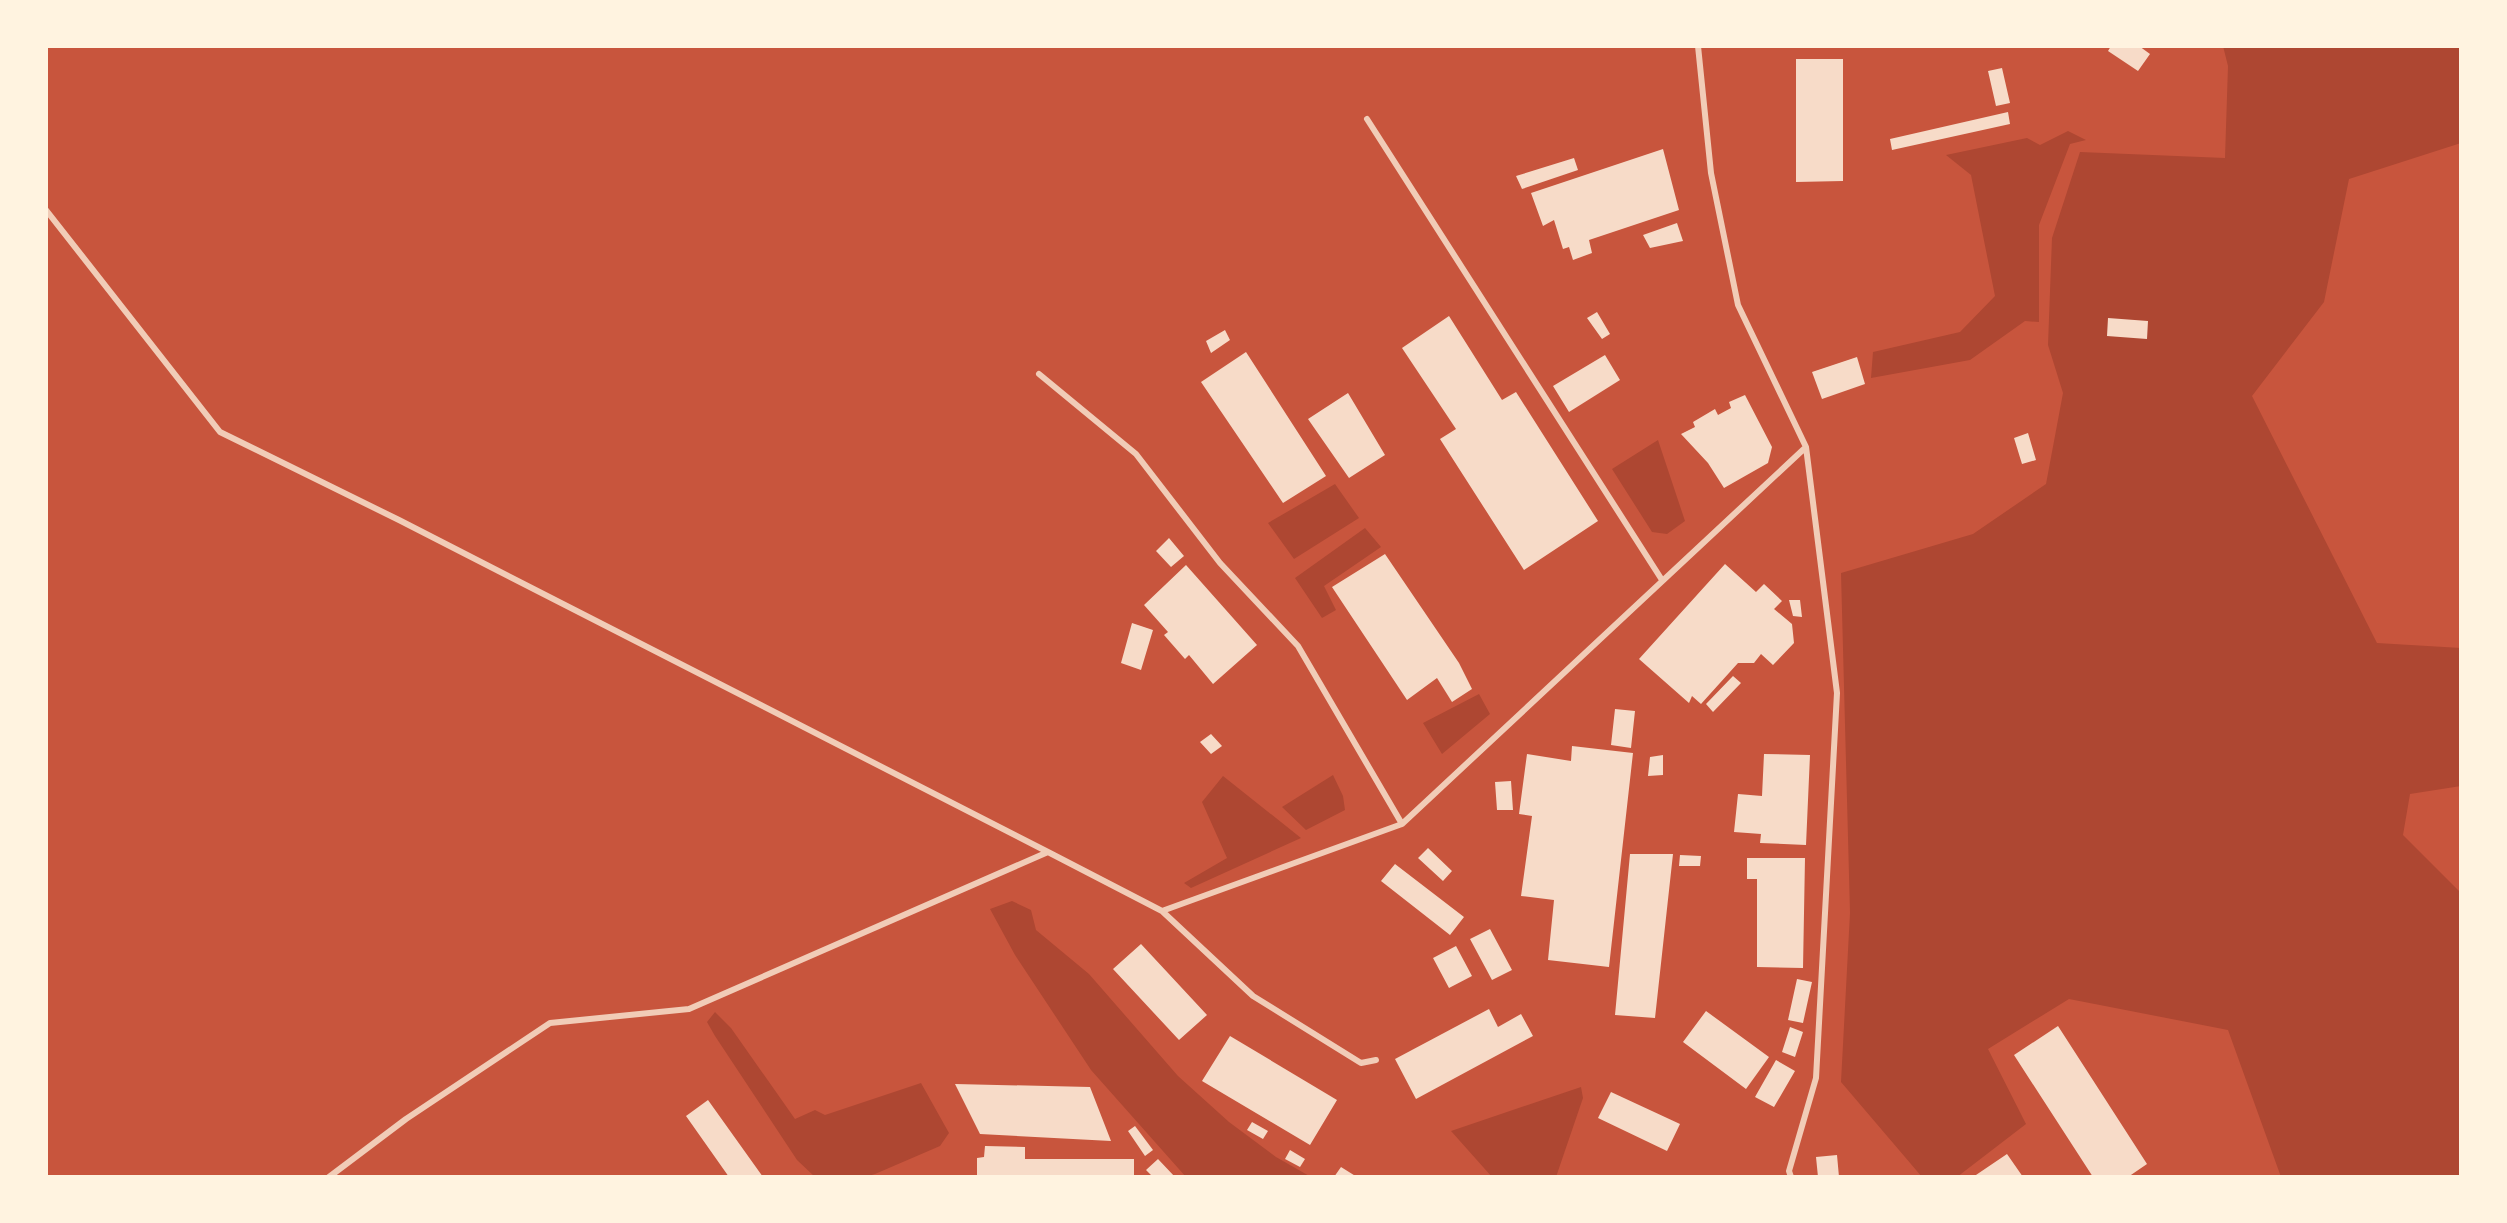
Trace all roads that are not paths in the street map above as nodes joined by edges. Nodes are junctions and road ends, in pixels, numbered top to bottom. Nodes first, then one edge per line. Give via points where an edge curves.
1 (1698, 46) edge
2 (1367, 119) dead end
3 (46, 210) edge
4 (1039, 374) dead end
5 (1806, 447) junction
6 (1662, 580) junction
7 (1402, 824) junction
8 (1048, 852) junction
9 (1162, 911) junction
10 (1376, 1060) dead end
11 (329, 1177) edge
12 (1791, 1177) edge

1 - 5 lane via 1711,173 1738,305
2 - 6 lane
3 - 8 lane via 220,432
4 - 7 lane via 1136,454 1220,563 1298,646
5 - 6 lane
5 - 12 lane via 1837,693 1816,1078
6 - 7 lane
7 - 9 lane
8 - 9 lane
8 - 11 lane via 689,1009 550,1023
9 - 10 lane via 1253,996 1361,1063

